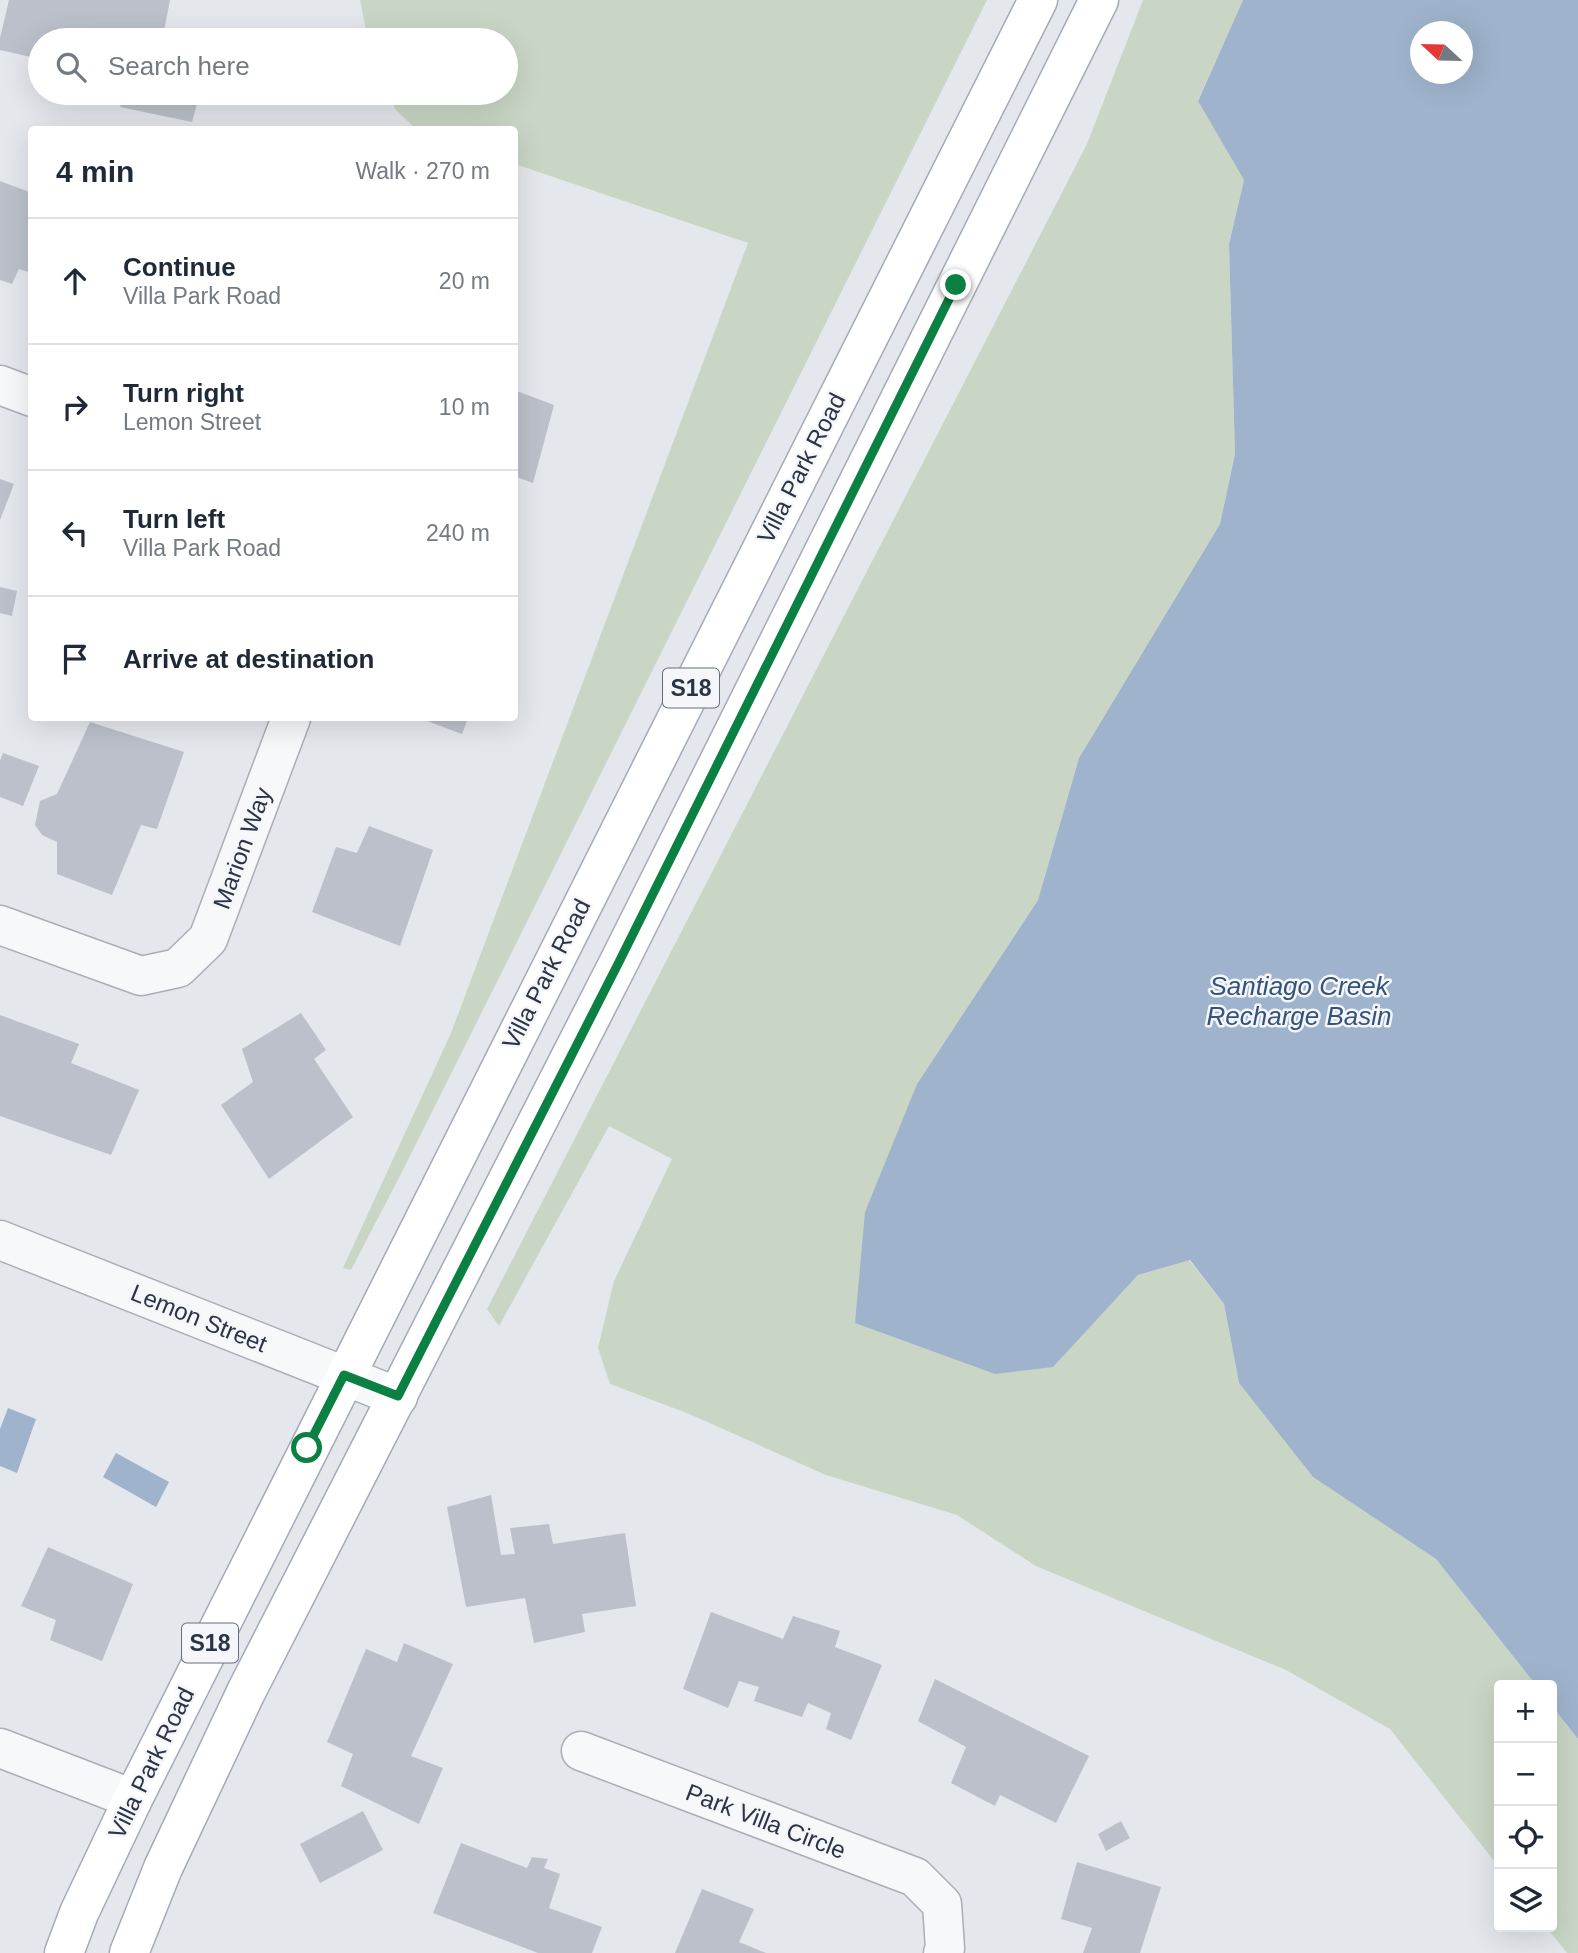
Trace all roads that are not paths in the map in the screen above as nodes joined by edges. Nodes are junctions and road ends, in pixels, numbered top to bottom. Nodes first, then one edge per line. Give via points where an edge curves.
1 (1038, 0) edge
2 (1098, 0) edge
3 (0, 385) edge
4 (28, 396) edge
5 (289, 721) edge
6 (0, 925) edge
7 (0, 1240) edge
8 (344, 1375) junction
9 (398, 1396) junction
10 (0, 1748) edge
11 (581, 1751) dead end
12 (132, 1799) junction
13 (64, 1953) edge
14 (130, 1953) edge
15 (943, 1953) edge

1 - 8 main road, Villa Park Road / S18
2 - 9 main road, S18 via 626,950
3 - 4 street
5 - 6 street, Marion Way via 208,939 178,968 141,976
7 - 8 street, Lemon Street
8 - 9 street, Lemon Street
8 - 12 main road, Villa Park Road / S18
9 - 14 main road, S18 via 246,1692 163,1868
10 - 12 street
11 - 15 street, Park Villa Circle via 915,1877 942,1904
12 - 13 main road, Villa Park Road / S18

